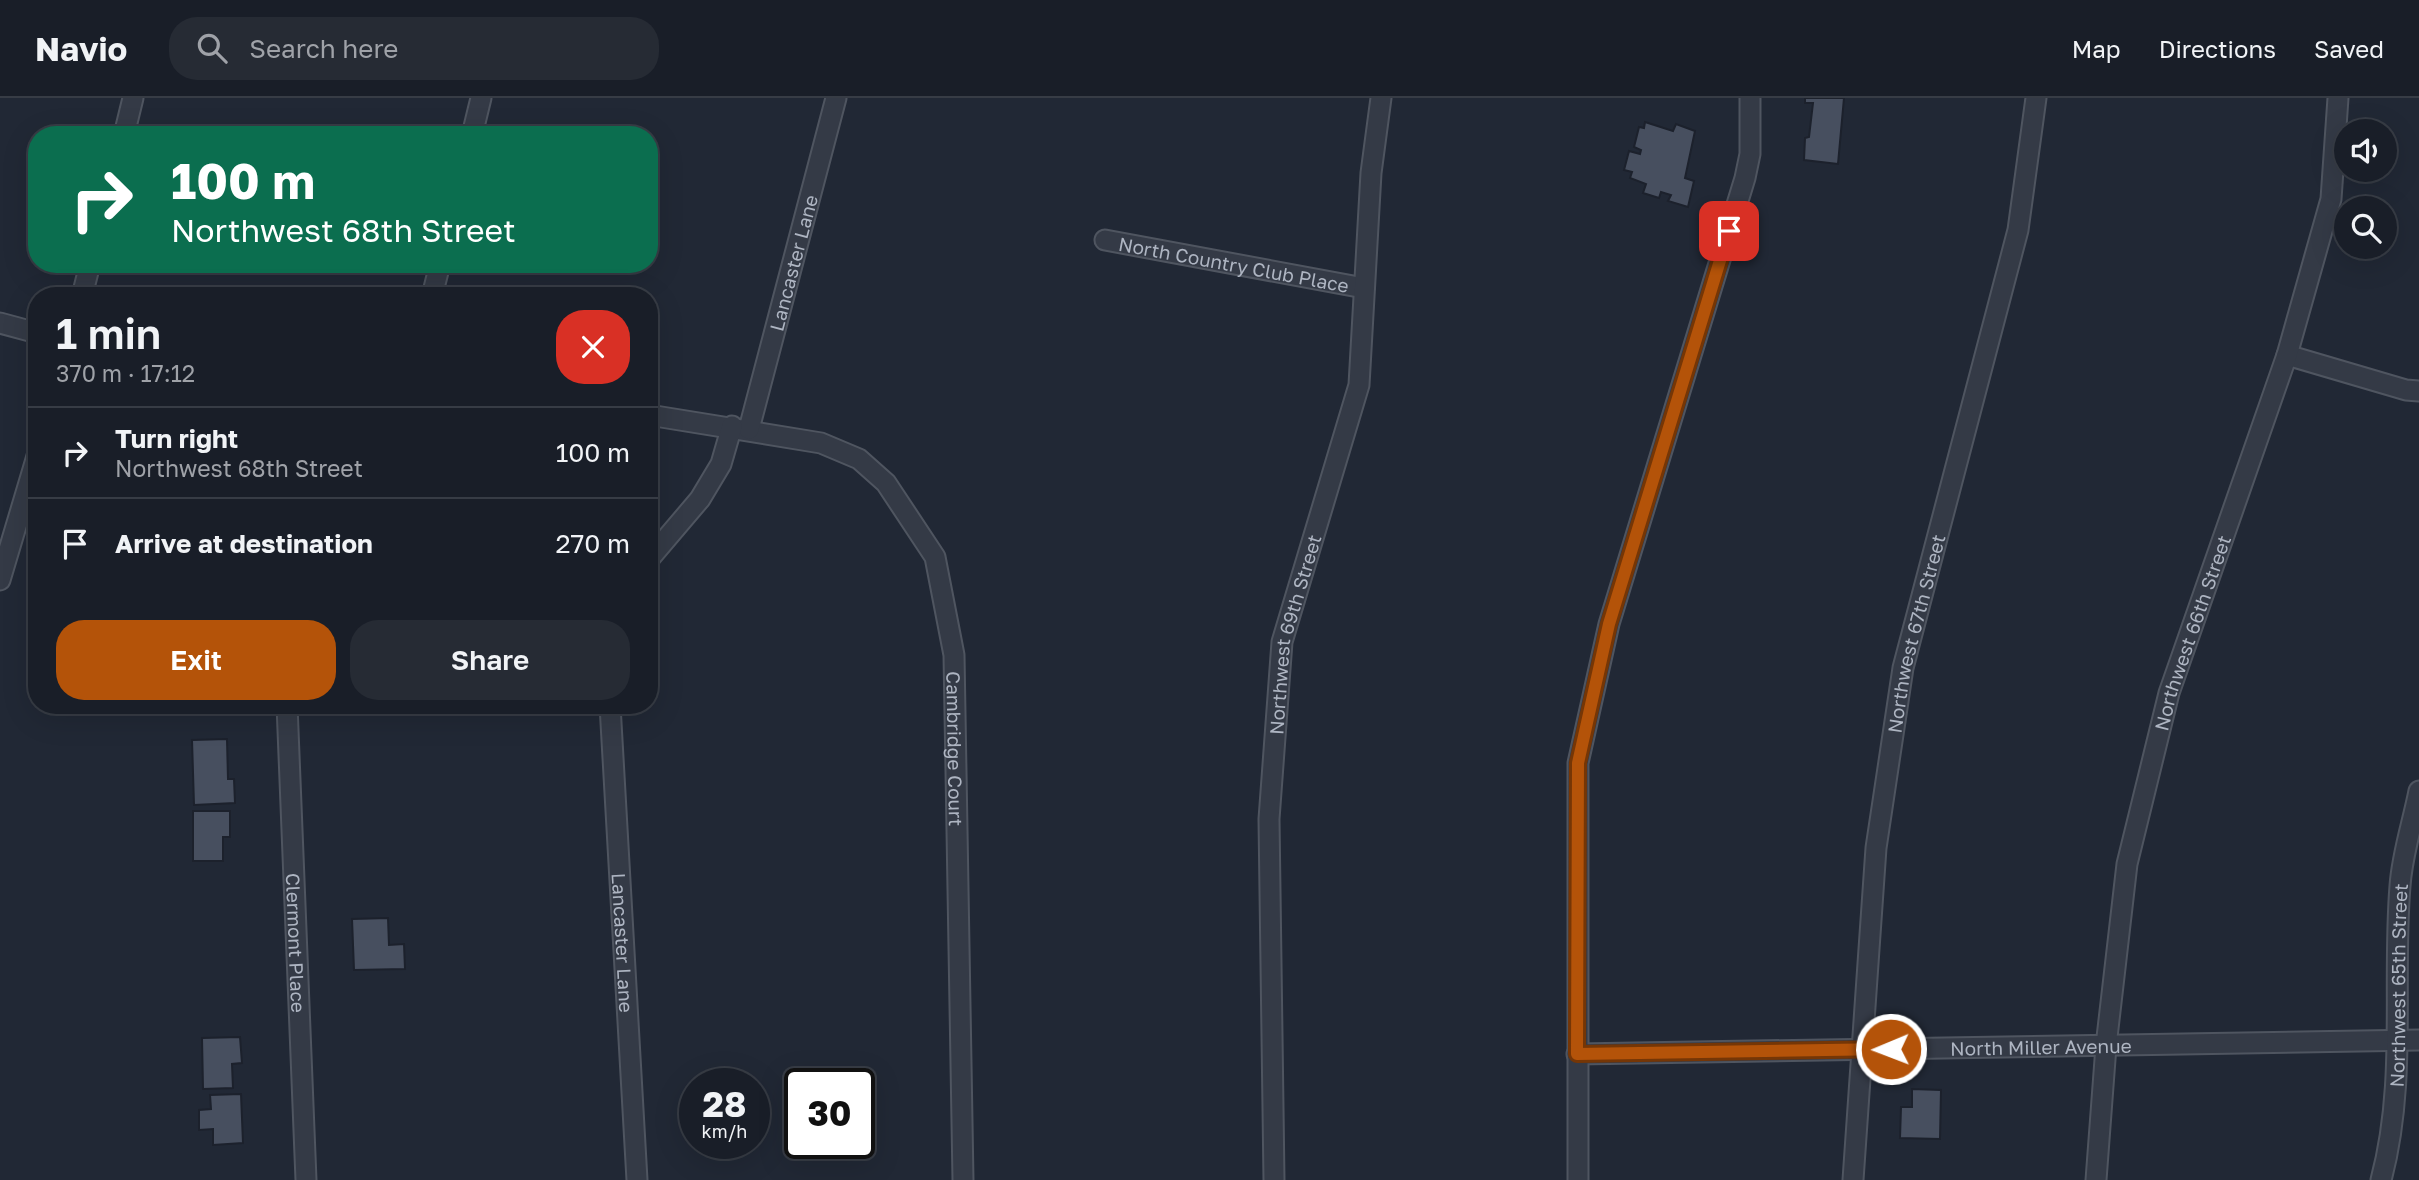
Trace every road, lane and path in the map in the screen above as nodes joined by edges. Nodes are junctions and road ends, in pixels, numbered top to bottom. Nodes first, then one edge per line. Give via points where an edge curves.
1 (133, 98) edge
2 (481, 98) edge
3 (836, 98) edge
4 (1381, 98) edge
5 (1750, 98) edge
6 (2036, 98) edge
7 (2338, 98) edge
8 (126, 126) edge
9 (474, 126) edge
10 (1105, 240) dead end
11 (1364, 288) junction
12 (0, 323) edge
13 (28, 331) edge
14 (2287, 355) junction
15 (2419, 391) edge
16 (658, 416) edge
17 (741, 428) junction
18 (28, 486) edge
19 (658, 548) edge
20 (0, 580) edge
21 (287, 714) edge
22 (611, 714) edge
23 (2419, 791) edge
24 (2409, 1040) edge
25 (2106, 1046) junction
26 (1864, 1050) junction
27 (1577, 1054) junction
28 (306, 1180) edge
29 (637, 1180) edge
30 (963, 1180) edge
31 (1274, 1180) edge
32 (1578, 1180) edge
33 (1853, 1180) edge
34 (2096, 1180) edge
35 (2381, 1180) edge

1 - 8 street
2 - 9 street
3 - 17 street, Lancaster Lane
4 - 11 street, Northwest 69th Street
5 - 27 street via 1745,178 1609,624 1578,763
6 - 26 street, Northwest 67th Street via 2018,230 1903,668 1877,848
7 - 14 street, Northwest 66th Street via 2331,198
10 - 11 street, North Country Club Place
11 - 31 street, Northwest 69th Street via 1359,385 1282,642 1269,819
12 - 13 street
14 - 15 street
14 - 25 street, Northwest 66th Street via 2169,693 2127,864
16 - 17 street, Cambridge Court
17 - 19 street, Lancaster Lane via 700,499
17 - 30 street, Cambridge Court via 821,443 859,459 886,483 935,556 954,655
18 - 20 street
21 - 28 street, Clermont Place
22 - 29 street, Lancaster Lane
23 - 24 street, Northwest 65th Street via 2400,884
24 - 25 street, North Miller Avenue
24 - 35 street, Northwest 65th Street
25 - 26 street, North Miller Avenue
25 - 34 street, Northwest 66th Street
26 - 27 street, North Miller Avenue
26 - 33 street, Northwest 67th Street
27 - 32 street

